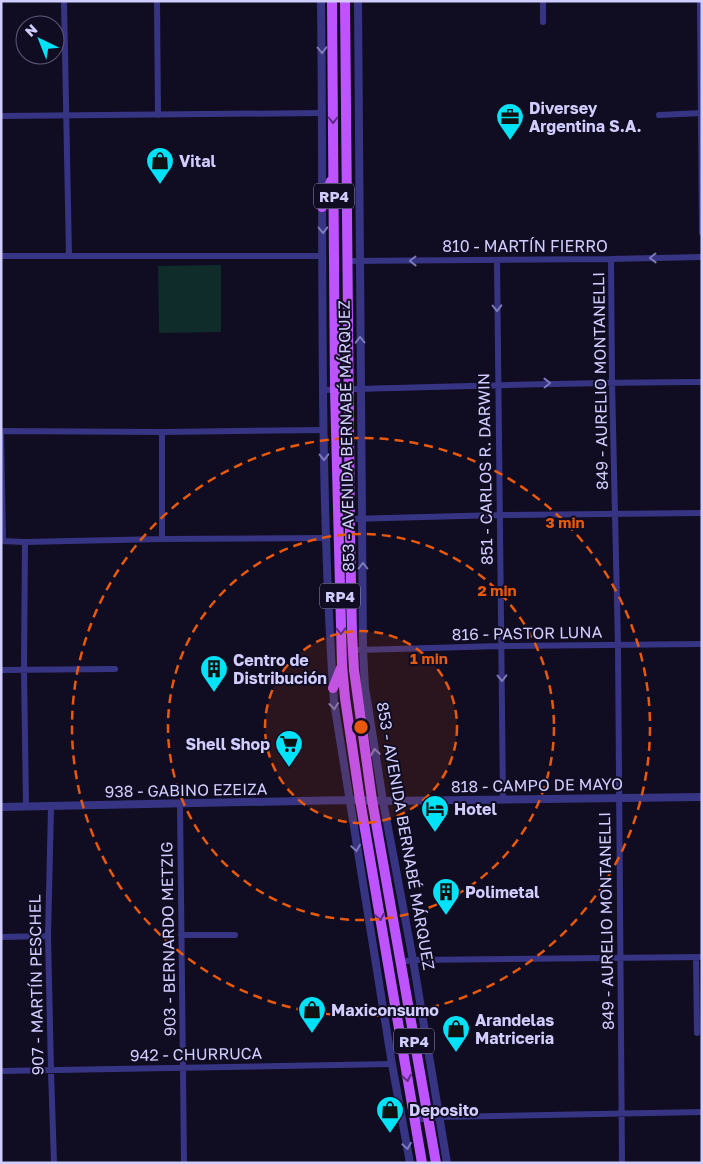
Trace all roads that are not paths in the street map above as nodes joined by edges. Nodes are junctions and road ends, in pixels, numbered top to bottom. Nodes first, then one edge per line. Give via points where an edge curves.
1 (64, 1) edge
2 (157, 1) edge
3 (321, 1) edge
4 (332, 1) edge
5 (345, 1) edge
6 (358, 1) edge
7 (543, 1) edge
8 (700, 1) edge
9 (543, 22) dead end
10 (322, 113) junction
11 (701, 113) edge
12 (158, 115) junction
13 (659, 115) dead end
14 (1, 116) edge
15 (66, 116) junction
16 (334, 176) junction
17 (322, 207) junction
18 (702, 233) edge
19 (1, 256) edge
20 (68, 256) junction
21 (323, 256) junction
22 (702, 257) edge
23 (611, 259) junction
24 (497, 260) junction
25 (348, 261) junction
26 (359, 261) junction
27 (612, 382) junction
28 (702, 382) edge
29 (498, 384) junction
30 (348, 389) junction
31 (361, 389) junction
32 (323, 390) junction
33 (335, 390) junction
34 (324, 430) junction
35 (1, 432) edge
36 (162, 432) junction
37 (702, 513) edge
38 (616, 514) junction
39 (499, 515) junction
40 (350, 519) junction
41 (362, 519) junction
42 (325, 538) junction
43 (162, 539) junction
44 (2, 541) edge
45 (25, 542) junction
46 (702, 644) edge
47 (618, 645) junction
48 (501, 646) junction
49 (358, 650) junction
50 (342, 665) junction
51 (115, 669) dead end
52 (1, 670) edge
53 (24, 670) junction
54 (333, 688) junction
55 (619, 797) junction
56 (702, 797) edge
57 (503, 799) junction
58 (348, 800) junction
59 (360, 800) junction
60 (372, 800) junction
61 (383, 801) junction
62 (180, 804) junction
63 (26, 806) junction
64 (1, 807) edge
65 (51, 807) junction
66 (182, 935) junction
67 (235, 935) dead end
68 (48, 936) junction
69 (1, 937) edge
70 (699, 957) edge
71 (621, 958) junction
72 (414, 960) junction
73 (400, 962) junction
74 (697, 1033) dead end
75 (392, 1064) junction
76 (183, 1067) junction
77 (1, 1071) edge
78 (51, 1071) junction
79 (702, 1112) edge
80 (622, 1113) junction
81 (439, 1117) junction
82 (428, 1118) junction
83 (414, 1120) junction
84 (54, 1163) edge
85 (184, 1163) edge
86 (410, 1163) edge
87 (422, 1163) edge
88 (436, 1163) edge
89 (447, 1163) edge
90 (622, 1163) edge

1 - 15 street
2 - 12 street
3 -> 10 street, 853 - AVENIDA BERNABÉ MÁRQUEZ
4 -> 16 main road, 853 - AVENIDA BERNABÉ MÁRQUEZ / RP4
5 - 25 main road, 853 - AVENIDA BERNABÉ MÁRQUEZ / RP4
6 - 26 street, 853 - AVENIDA BERNABÉ MÁRQUEZ
7 - 9 street
8 - 11 street
10 - 12 street
10 - 17 street, 853 - AVENIDA BERNABÉ MÁRQUEZ
11 - 13 street
11 - 18 street
12 - 15 street
14 - 15 street
15 - 20 street
16 - 17 main road
16 - 33 main road, 853 - AVENIDA BERNABÉ MÁRQUEZ / RP4
17 -> 21 street, 853 - AVENIDA BERNABÉ MÁRQUEZ
19 - 20 street
20 - 21 street
21 - 32 street, 853 - AVENIDA BERNABÉ MÁRQUEZ
22 -> 23 street, 810 - MARTÍN FIERRO
23 - 24 street, 810 - MARTÍN FIERRO
23 - 27 street, 849 - AURELIO MONTANELLI
24 -> 26 street, 810 - MARTÍN FIERRO
24 -> 29 street, 851 - CARLOS R. DARWIN
25 - 26 street, 810 - MARTÍN FIERRO
25 - 30 main road, 853 - AVENIDA BERNABÉ MÁRQUEZ / RP4
31 -> 26 street, 853 - AVENIDA BERNABÉ MÁRQUEZ
27 - 28 street
29 -> 27 street
27 - 38 street, 849 - AURELIO MONTANELLI
29 - 31 street
29 - 39 street, 851 - CARLOS R. DARWIN
30 - 31 street
30 - 33 street
30 - 40 main road, 853 - AVENIDA BERNABÉ MÁRQUEZ / RP4
31 - 41 street, 853 - AVENIDA BERNABÉ MÁRQUEZ
32 - 33 street
32 - 34 street, 853 - AVENIDA BERNABÉ MÁRQUEZ
33 -> 50 main road, 853 - AVENIDA BERNABÉ MÁRQUEZ / RP4
34 - 36 street
34 -> 42 street, 853 - AVENIDA BERNABÉ MÁRQUEZ
35 - 36 street
35 - 44 street
36 - 43 street
37 - 38 street
38 - 39 street
38 - 47 street, 849 - AURELIO MONTANELLI
39 - 41 street
39 - 48 street, 851 - CARLOS R. DARWIN
40 - 41 street
40 - 49 main road, 853 - AVENIDA BERNABÉ MÁRQUEZ / RP4
49 -> 41 street, 853 - AVENIDA BERNABÉ MÁRQUEZ
42 - 43 street
42 - 54 street, 853 - AVENIDA BERNABÉ MÁRQUEZ
43 - 45 street
44 - 45 street
45 - 53 street
46 - 47 street, 816 - PASTOR LUNA
47 - 48 street, 816 - PASTOR LUNA
47 - 55 street, 849 - AURELIO MONTANELLI
48 - 49 street, 816 - PASTOR LUNA
48 -> 57 street, 851 - CARLOS R. DARWIN
49 - 60 main road, 853 - AVENIDA BERNABÉ MÁRQUEZ / RP4 via 357,694
61 -> 49 street, 853 - AVENIDA BERNABÉ MÁRQUEZ
50 - 54 main road
50 - 59 main road, 853 - AVENIDA BERNABÉ MÁRQUEZ / RP4
51 - 53 street
52 - 53 street
53 - 63 street
54 -> 58 street, 853 - AVENIDA BERNABÉ MÁRQUEZ
55 - 56 street, 818 - CAMPO DE MAYO
55 - 57 street, 818 - CAMPO DE MAYO
55 - 71 street, 849 - AURELIO MONTANELLI
57 - 61 street, 818 - CAMPO DE MAYO
58 - 59 street, 938 - GABINO EZEIZA
58 - 62 street, 938 - GABINO EZEIZA
58 -> 75 street, 853 - AVENIDA BERNABÉ MÁRQUEZ
59 - 60 street, 938 - GABINO EZEIZA
59 -> 83 main road, 853 - AVENIDA BERNABÉ MÁRQUEZ / RP4
60 - 61 street, 818 - CAMPO DE MAYO
60 - 73 main road, 853 - AVENIDA BERNABÉ MÁRQUEZ / RP4
61 - 72 street, 853 - AVENIDA BERNABÉ MÁRQUEZ
62 - 65 street, 938 - GABINO EZEIZA
62 - 66 street, 903 - BERNARDO METZIG
63 - 64 street, 938 - GABINO EZEIZA
63 - 65 street, 938 - GABINO EZEIZA
65 - 68 street, 907 - MARTÍN PESCHEL
66 - 67 street
66 - 76 street, 903 - BERNARDO METZIG
68 - 69 street
68 - 78 street, 907 - MARTÍN PESCHEL
70 - 71 street
70 - 74 street
71 - 72 street
71 - 80 street, 849 - AURELIO MONTANELLI
72 - 73 street
72 - 81 street, 853 - AVENIDA BERNABÉ MÁRQUEZ
73 - 82 main road, 853 - AVENIDA BERNABÉ MÁRQUEZ / RP4
75 - 76 street, 942 - CHURRUCA
75 -> 86 street, 853 - AVENIDA BERNABÉ MÁRQUEZ
76 - 78 street, 942 - CHURRUCA
76 - 85 street, 903 - BERNARDO METZIG
77 - 78 street, 942 - CHURRUCA
78 - 84 street, 907 - MARTÍN PESCHEL
79 - 80 street
80 - 81 street
80 - 90 street, 849 - AURELIO MONTANELLI
81 - 82 street
81 - 89 street, 853 - AVENIDA BERNABÉ MÁRQUEZ
82 - 83 street
82 - 88 main road, 853 - AVENIDA BERNABÉ MÁRQUEZ / RP4
83 - 87 main road, 853 - AVENIDA BERNABÉ MÁRQUEZ / RP4

